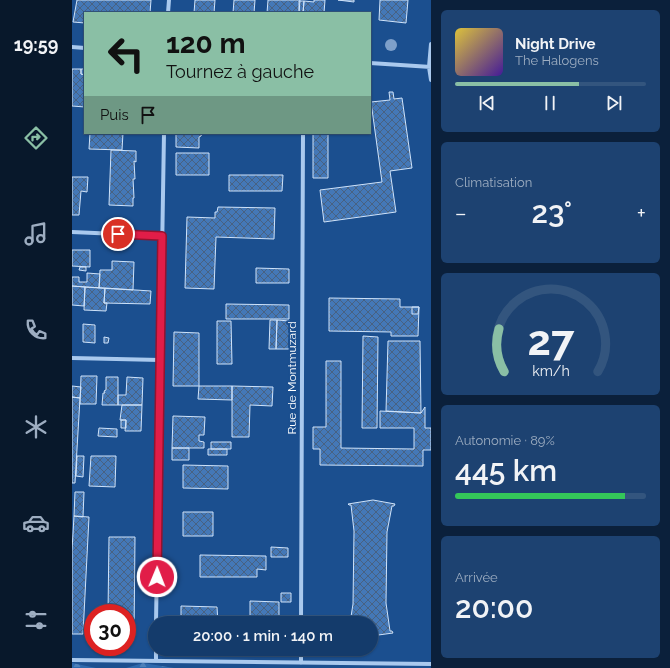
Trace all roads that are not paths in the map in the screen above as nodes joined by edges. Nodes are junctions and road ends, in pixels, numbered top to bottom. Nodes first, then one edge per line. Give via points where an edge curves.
1 (169, 0) edge
2 (168, 12) edge
3 (431, 44) edge
4 (72, 47) edge
5 (84, 48) edge
6 (371, 63) edge
7 (430, 67) edge
8 (431, 80) edge
9 (164, 134) edge
10 (302, 134) edge
11 (72, 232) edge
12 (162, 236) junction
13 (72, 358) edge
14 (160, 360) junction
15 (156, 616) edge
16 (301, 616) edge
17 (156, 656) edge
18 (301, 656) edge
19 (72, 660) edge
20 (156, 661) junction
21 (301, 663) junction
22 (431, 664) edge

1 - 2 street
3 - 7 street
4 - 5 street
6 - 7 street
7 - 8 street
9 - 12 street
10 - 16 street, Rue de Montmuzard
11 - 12 street
12 - 14 street
13 - 14 street
14 - 15 street
17 - 20 street
18 - 21 street
19 - 20 street
20 - 21 street
21 - 22 street

